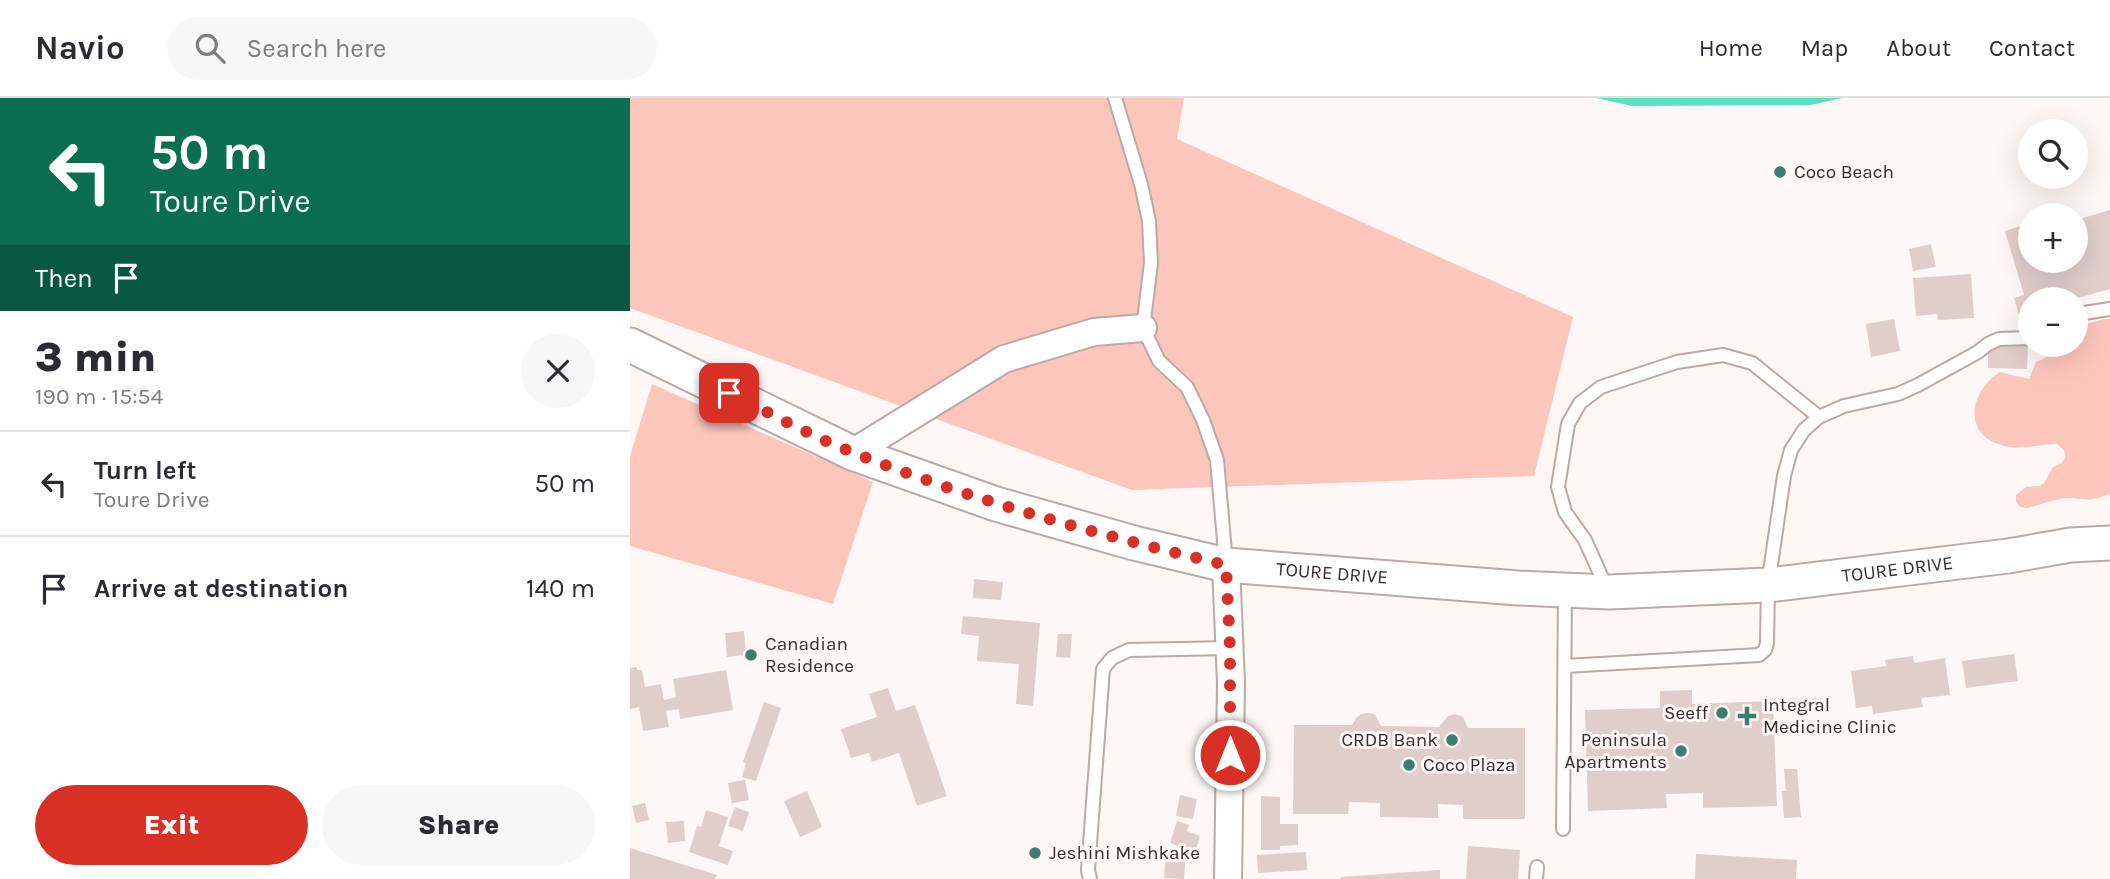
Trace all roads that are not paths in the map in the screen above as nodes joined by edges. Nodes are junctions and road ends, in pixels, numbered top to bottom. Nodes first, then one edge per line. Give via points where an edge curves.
1 (1115, 98) edge
2 (2110, 309) edge
3 (2088, 312) edge
4 (1143, 328) junction
5 (2018, 338) edge
6 (630, 345) edge
7 (1819, 417) junction
8 (852, 453) junction
9 (2110, 530) edge
10 (2110, 543) edge
11 (2071, 545) junction
12 (1226, 565) junction
13 (1768, 585) junction
14 (1565, 588) junction
15 (1609, 592) junction
16 (1230, 648) junction
17 (1565, 666) junction
18 (1563, 830) dead end
19 (1090, 879) edge
20 (1228, 879) edge

1 - 4 lane via 1149,221 1151,263
2 - 3 lane
4 - 8 street via 1094,332 1004,359
4 - 12 lane via 1159,361 1187,387 1214,450
5 - 7 lane via 1999,339 1898,394 1844,406
6 - 8 street, TOURE DRIVE
7 - 13 lane via 1791,450
7 - 15 lane via 1752,363 1723,355 1677,362 1590,394 1568,424 1558,487 1565,512 1586,540
8 - 12 street, TOURE DRIVE via 996,504
9 - 11 street, TOURE DRIVE
10 - 11 street, TOURE DRIVE
11 - 13 street, TOURE DRIVE
12 - 14 street, TOURE DRIVE
12 - 16 street
13 - 15 street, TOURE DRIVE
13 - 17 lane via 1767,643 1759,655
14 - 15 street, TOURE DRIVE
14 - 17 lane
16 - 19 lane via 1129,650 1112,658 1103,669
16 - 20 street
17 - 18 lane

